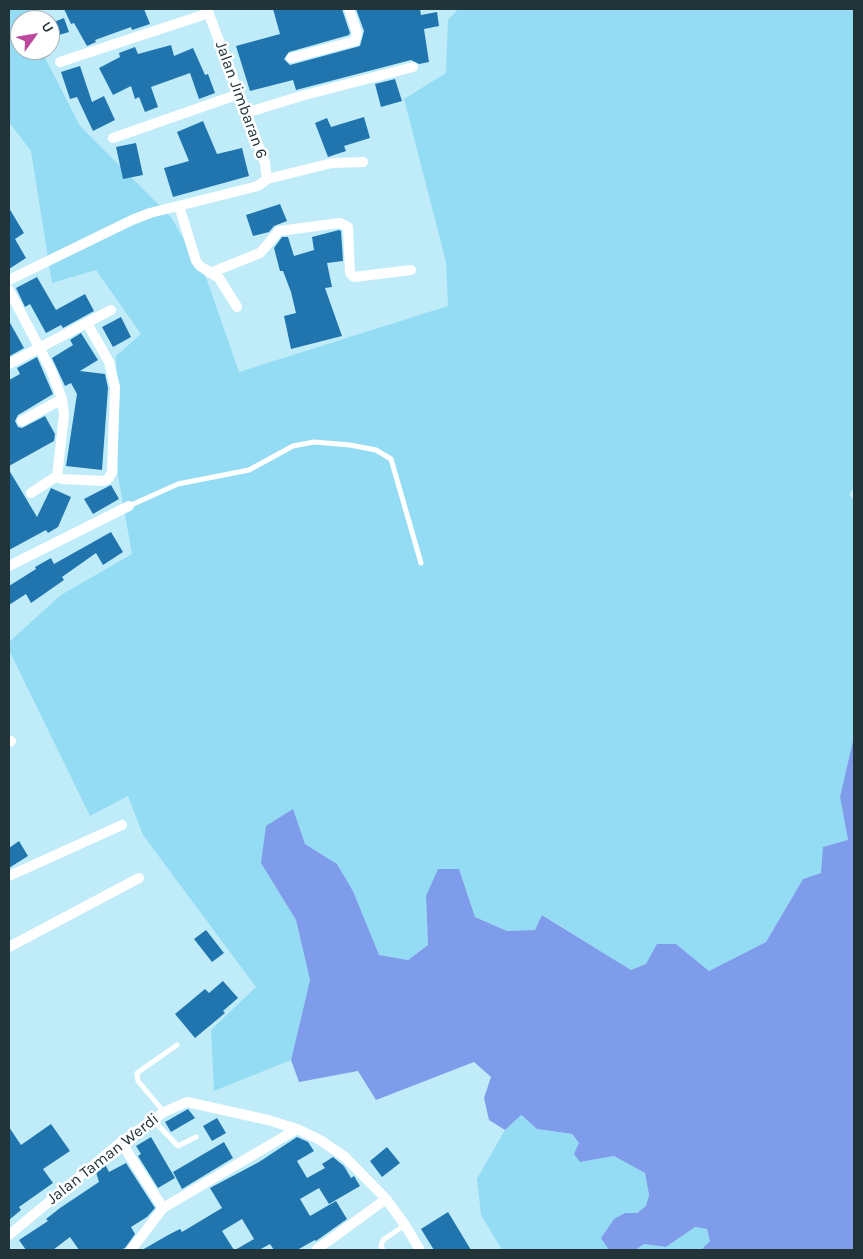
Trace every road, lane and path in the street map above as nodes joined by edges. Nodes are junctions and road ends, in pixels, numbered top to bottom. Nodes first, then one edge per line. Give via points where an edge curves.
1 (349, 9) edge
2 (208, 11) edge
3 (291, 58) dead end
4 (60, 62) dead end
5 (414, 67) dead end
6 (239, 94) junction
7 (246, 113) junction
8 (113, 138) dead end
9 (363, 162) dead end
10 (268, 179) junction
11 (179, 206) junction
12 (411, 270) dead end
13 (210, 272) junction
14 (9, 280) edge
15 (9, 290) edge
16 (237, 307) dead end
17 (110, 310) dead end
18 (87, 323) junction
19 (38, 347) junction
20 (9, 364) edge
21 (62, 399) junction
22 (22, 420) dead end
23 (57, 476) junction
24 (31, 493) dead end
25 (129, 506) joint
26 (421, 563) dead end
27 (9, 566) edge
28 (122, 825) dead end
29 (9, 876) edge
30 (139, 878) dead end
31 (9, 947) edge
32 (177, 1044) dead end
33 (164, 1112) junction
34 (153, 1119) junction
35 (297, 1129) junction
36 (196, 1138) dead end
37 (121, 1142) junction
38 (386, 1199) junction
39 (163, 1208) junction
40 (405, 1225) junction
41 (9, 1235) edge
42 (131, 1250) edge
43 (316, 1250) edge
44 (383, 1250) edge
45 (420, 1250) edge

1 - 3 street via 357,33 355,41
2 - 4 street
2 - 6 street, Jalan Jimbaran 6
5 - 7 street
6 - 7 street, Jalan Jimbaran 6
6 - 8 street
7 - 10 street, Jalan Jimbaran 6 via 265,162
9 - 10 street via 332,163
10 - 11 street, Jalan Jimbaran 6 via 258,186
11 - 13 street via 194,256 200,266
11 - 14 street via 150,213 119,226
12 - 13 street via 354,277 350,273 348,227 340,223 279,231 260,253
13 - 16 street via 221,280
15 - 19 street
17 - 18 street
18 - 19 street
18 - 23 street via 113,374 112,472 103,481
19 - 20 street
19 - 21 street
21 - 22 street
21 - 23 street via 64,415
23 - 24 street
25 - 26 lane via 178,484 249,470 293,446 314,442 350,444 376,450 391,459
25 - 27 street
28 - 29 street
30 - 31 street
32 - 33 lane via 138,1073 138,1081
33 - 34 street, Jalan Taman Werdi
33 - 35 street, Jalan Taman Werdi via 183,1102 190,1102
34 - 36 lane via 178,1146
34 - 37 street, Jalan Taman Werdi
35 - 38 street, Jalan Taman Werdi via 345,1157
35 - 39 street
37 - 39 street
37 - 41 street, Jalan Taman Werdi
38 - 40 street, Jalan Taman Werdi
38 - 43 street
39 - 42 street
40 - 44 lane via 383,1240 380,1246
40 - 45 street, Jalan Taman Werdi

